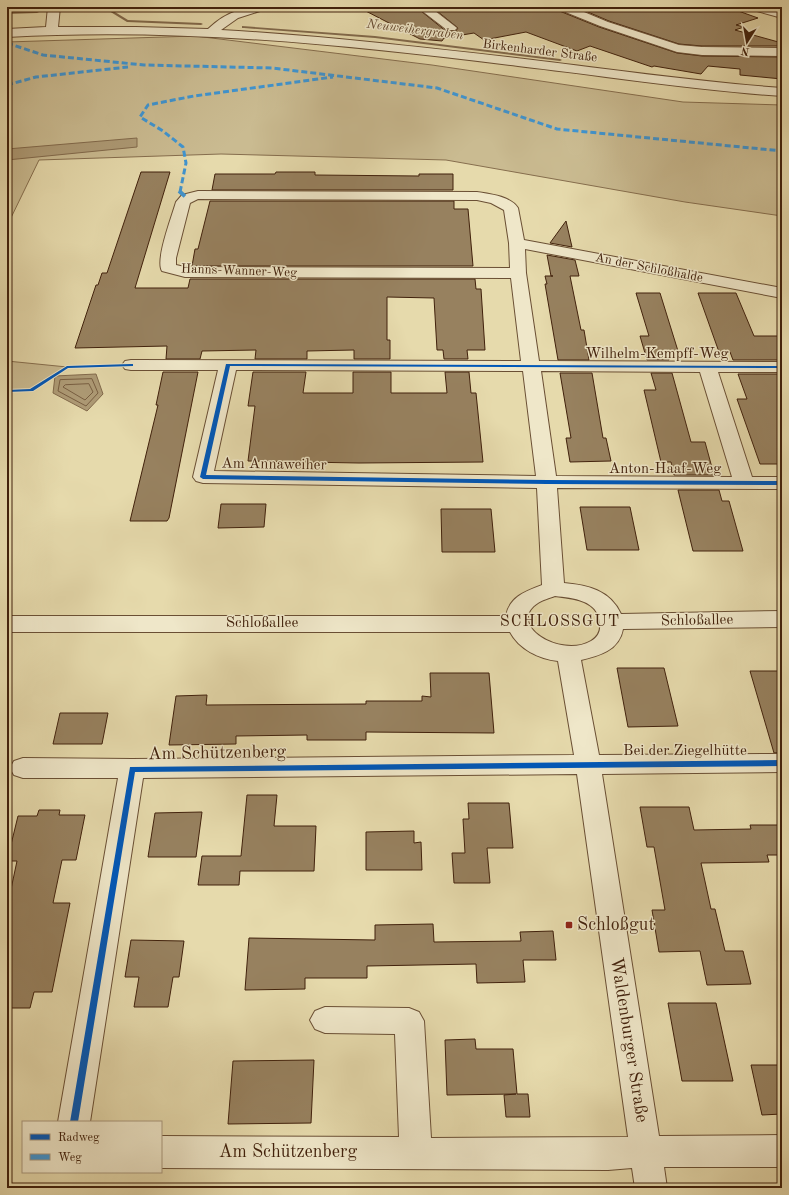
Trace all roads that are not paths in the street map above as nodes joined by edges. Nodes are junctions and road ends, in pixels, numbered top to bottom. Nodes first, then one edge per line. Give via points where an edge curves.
1 (54, 7) edge
2 (225, 7) edge
3 (262, 7) edge
4 (423, 7) edge
5 (562, 7) edge
6 (754, 7) edge
7 (239, 12) junction
8 (782, 14) edge
9 (451, 28) dead end
10 (52, 31) junction
11 (7, 33) edge
12 (211, 33) junction
13 (782, 52) edge
14 (782, 92) edge
15 (517, 243) junction
16 (518, 273) junction
17 (782, 293) edge
18 (131, 365) dead end
19 (228, 365) junction
20 (532, 366) junction
21 (707, 367) junction
22 (782, 367) edge
23 (547, 482) junction
24 (744, 482) junction
25 (782, 483) edge
26 (553, 589) junction
27 (782, 619) edge
28 (613, 622) junction
29 (7, 624) edge
30 (517, 624) junction
31 (568, 654) junction
32 (782, 763) edge
33 (588, 765) junction
34 (24, 768) dead end
35 (132, 769) junction
36 (325, 1020) dead end
37 (74, 1121) edge
38 (782, 1150) edge
39 (162, 1152) edge
40 (416, 1152) junction
41 (646, 1152) junction
42 (651, 1188) edge

1 - 10 street
2 - 7 street
3 - 7 street
4 - 9 street
5 - 13 street via 677,48 702,51
6 - 8 street
7 - 12 street
10 - 11 street, Birkenharder Straße
10 - 12 street, Birkenharder Straße
12 - 14 street, Birkenharder Straße via 415,51 686,84
15 - 16 street
15 - 16 street, Hanns-Wanner-Weg via 510,208 496,200 477,196 198,195 183,202 168,258 168,268 185,272
15 - 17 street, An der Schloßhalde
16 - 20 street
18 - 19 street
19 - 20 street
19 - 23 street, Am Annaweiher via 203,477
20 - 21 street, Wilhelm-Kempff-Weg
20 - 23 street
21 - 22 street, Wilhelm-Kempff-Weg
21 - 24 street, Anton-Haaf-Weg
23 - 24 street, Anton-Haaf-Weg
23 - 26 street
24 - 25 street, Anton-Haaf-Weg
26 - 28 street via 574,590 593,597 607,608
26 - 30 street via 537,593 524,601 517,611
27 - 28 street, Schloßallee
28 - 31 street via 610,634 601,645 586,652
29 - 30 street, Schloßallee
30 - 31 street via 529,642 554,653
31 - 33 street, Waldenburger Straße
32 - 33 street, Bei der Ziegelhütte
33 - 35 street, Am Schützenberg
33 - 41 street, Waldenburger Straße
34 - 35 street, Am Schützenberg
35 - 37 street, Am Schützenberg
36 - 40 street via 409,1020
38 - 41 street
39 - 40 street, Am Schützenberg
40 - 41 street, Am Schützenberg
41 - 42 street, Waldenburger Straße

